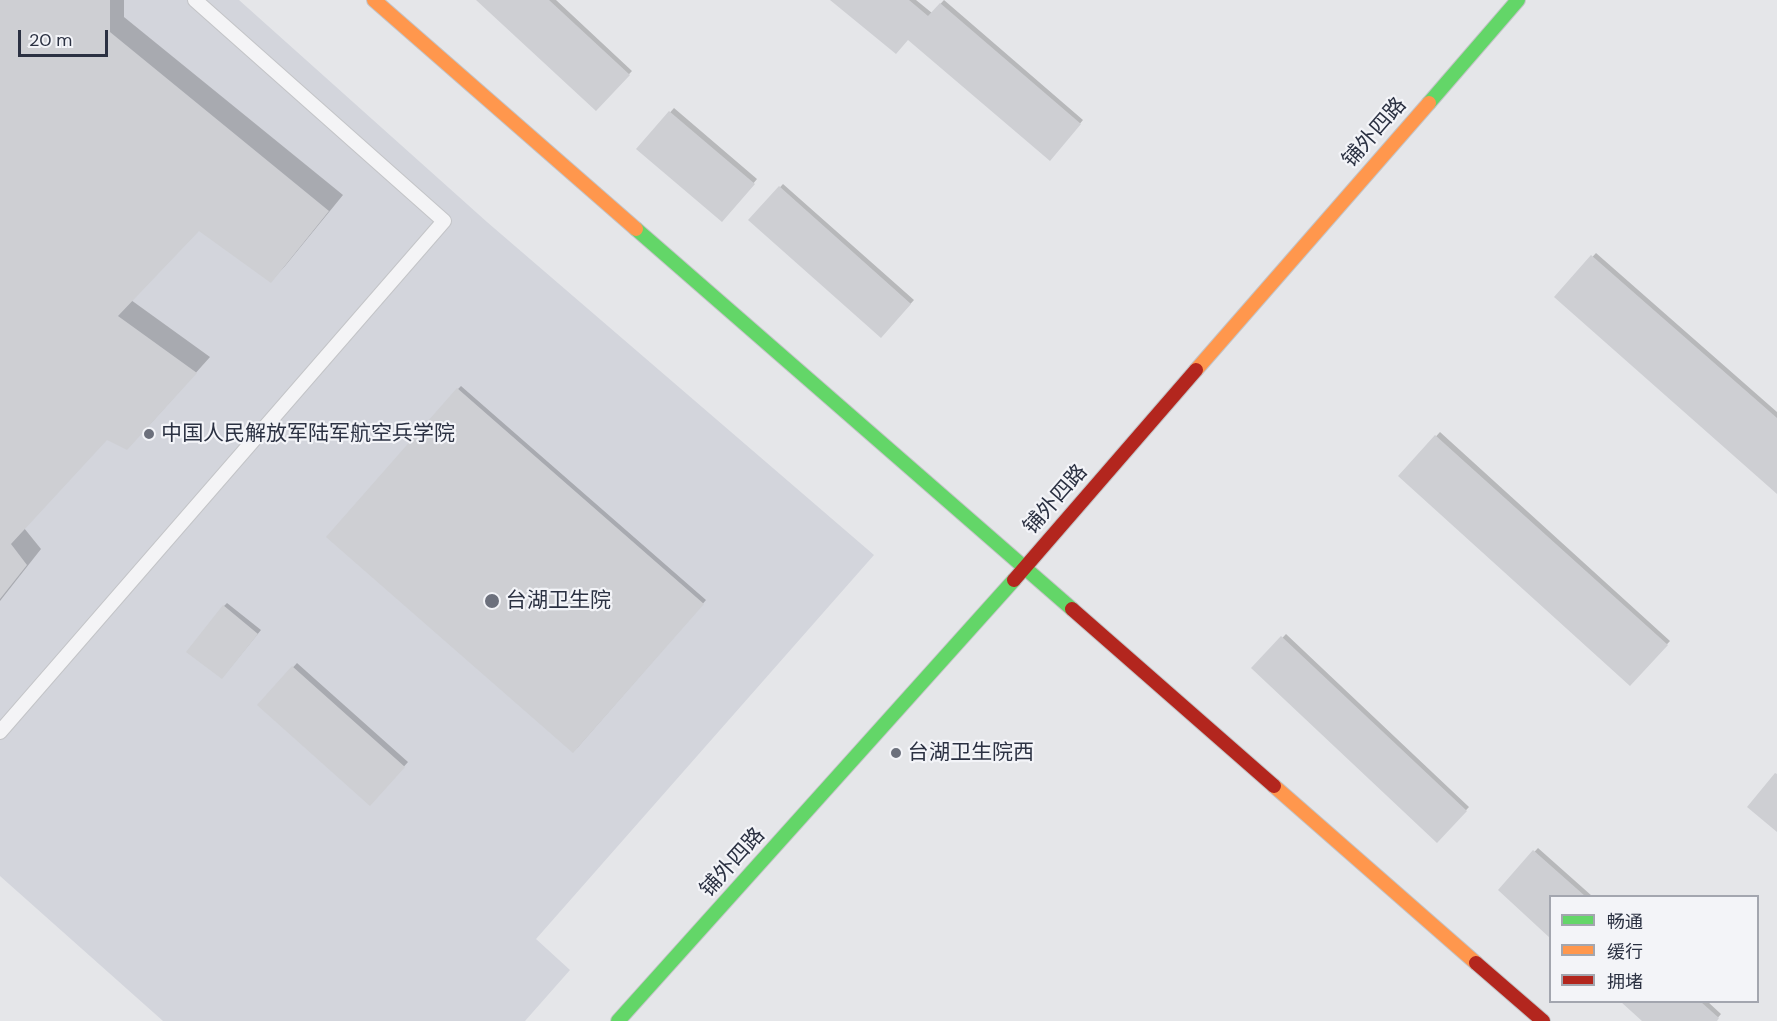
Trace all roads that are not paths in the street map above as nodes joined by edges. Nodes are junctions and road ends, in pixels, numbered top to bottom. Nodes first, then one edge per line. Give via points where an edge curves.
1 (195, 0) edge
2 (374, 0) edge
3 (1518, 0) edge
4 (1024, 569) junction
5 (0, 732) edge
6 (618, 1021) edge
7 (1543, 1021) edge

1 - 5 lane via 444,221
2 - 4 street
3 - 4 street, 铺外四路
4 - 6 street, 铺外四路
4 - 7 street

